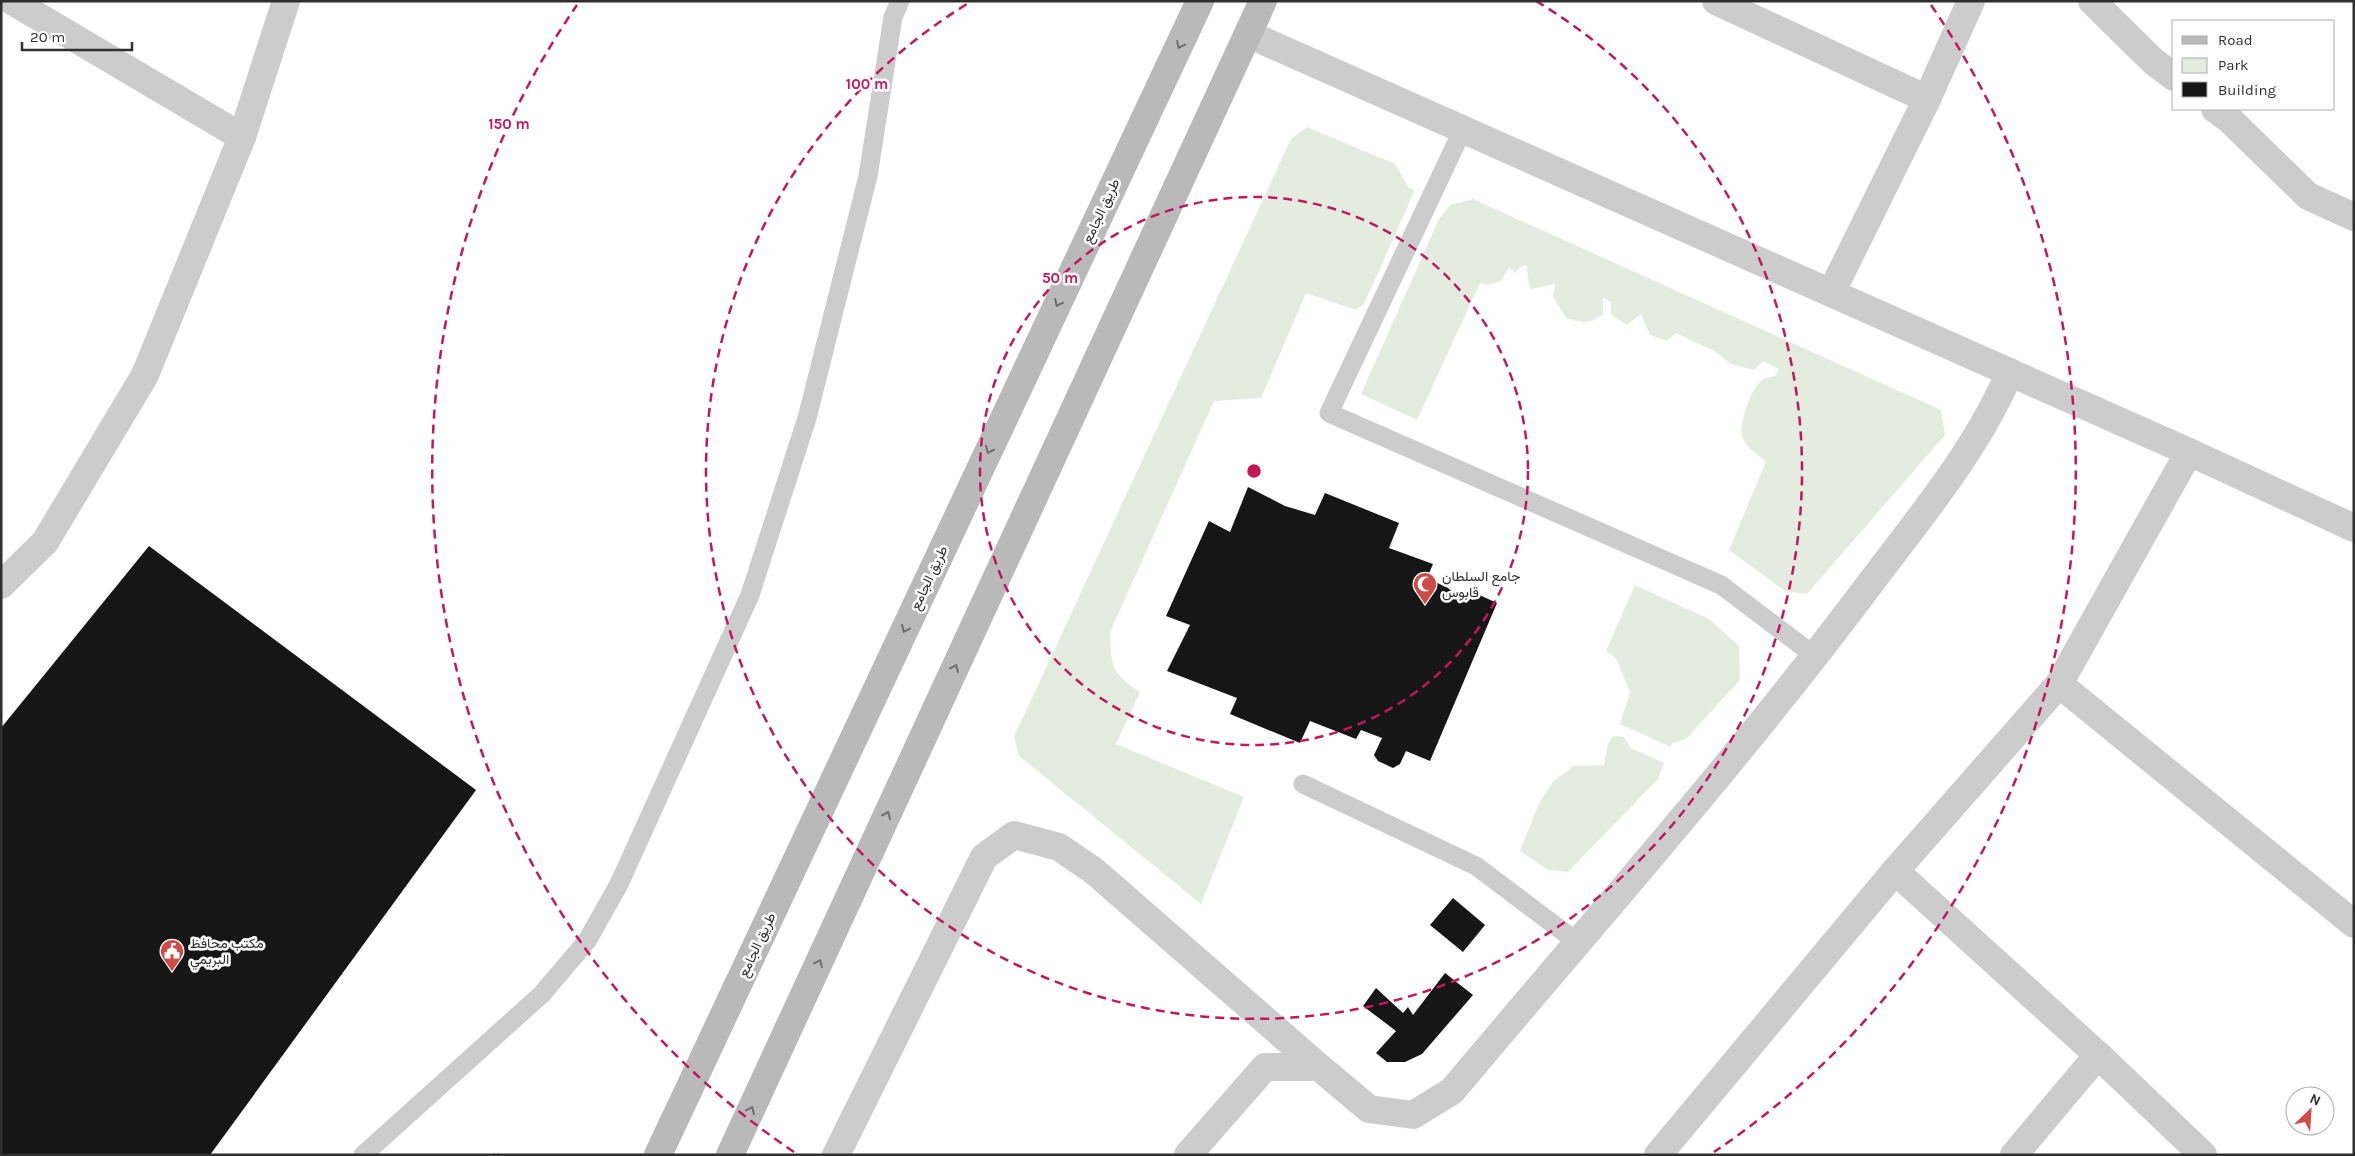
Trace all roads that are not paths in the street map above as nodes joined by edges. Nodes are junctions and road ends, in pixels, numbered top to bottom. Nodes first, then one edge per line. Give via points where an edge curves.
1 (12, 1) edge
2 (286, 1) edge
3 (900, 1) edge
4 (1200, 1) edge
5 (1263, 1) edge
6 (1716, 1) edge
7 (1971, 1) edge
8 (2092, 1) edge
9 (1248, 34) junction
10 (2172, 75) edge
11 (1927, 99) junction
12 (2216, 110) edge
13 (1463, 129) junction
14 (242, 138) junction
15 (2354, 217) edge
16 (1831, 293) junction
17 (2010, 372) junction
18 (2189, 452) junction
19 (2354, 528) edge
20 (1, 585) edge
21 (1815, 656) junction
22 (2059, 684) junction
23 (1303, 784) dead end
24 (1895, 871) junction
25 (2354, 924) edge
26 (1577, 942) junction
27 (2098, 1055) junction
28 (1319, 1067) junction
29 (1195, 1153) edge
30 (363, 1155) edge
31 (658, 1155) edge
32 (730, 1155) edge
33 (836, 1155) edge
34 (1658, 1155) edge
35 (2014, 1155) edge
36 (2203, 1155) edge

1 - 14 street
2 - 14 street
3 - 30 lane via 893,17 868,176 807,418 750,595 619,884 587,941 542,994
4 -> 31 main road, طريق الجامع
5 - 9 main road
6 - 11 street
7 - 11 street
8 - 10 street
9 - 13 street
32 -> 9 main road
11 - 16 street
12 - 15 street via 2308,196
13 - 16 street
13 - 21 lane via 1329,413 1721,585
14 - 20 street via 145,376 46,542
16 - 17 street
17 - 18 street
17 - 21 street via 1964,458
18 - 19 street
18 - 22 street
21 - 26 street
22 - 24 street
22 - 25 street
23 - 26 lane via 1476,866
24 - 27 street
24 - 34 street
26 - 28 street via 1452,1091 1413,1116 1369,1109
27 - 35 street
27 - 36 street
28 - 29 street via 1265,1067
28 - 33 street via 1094,871 1060,847 1014,835 984,857

